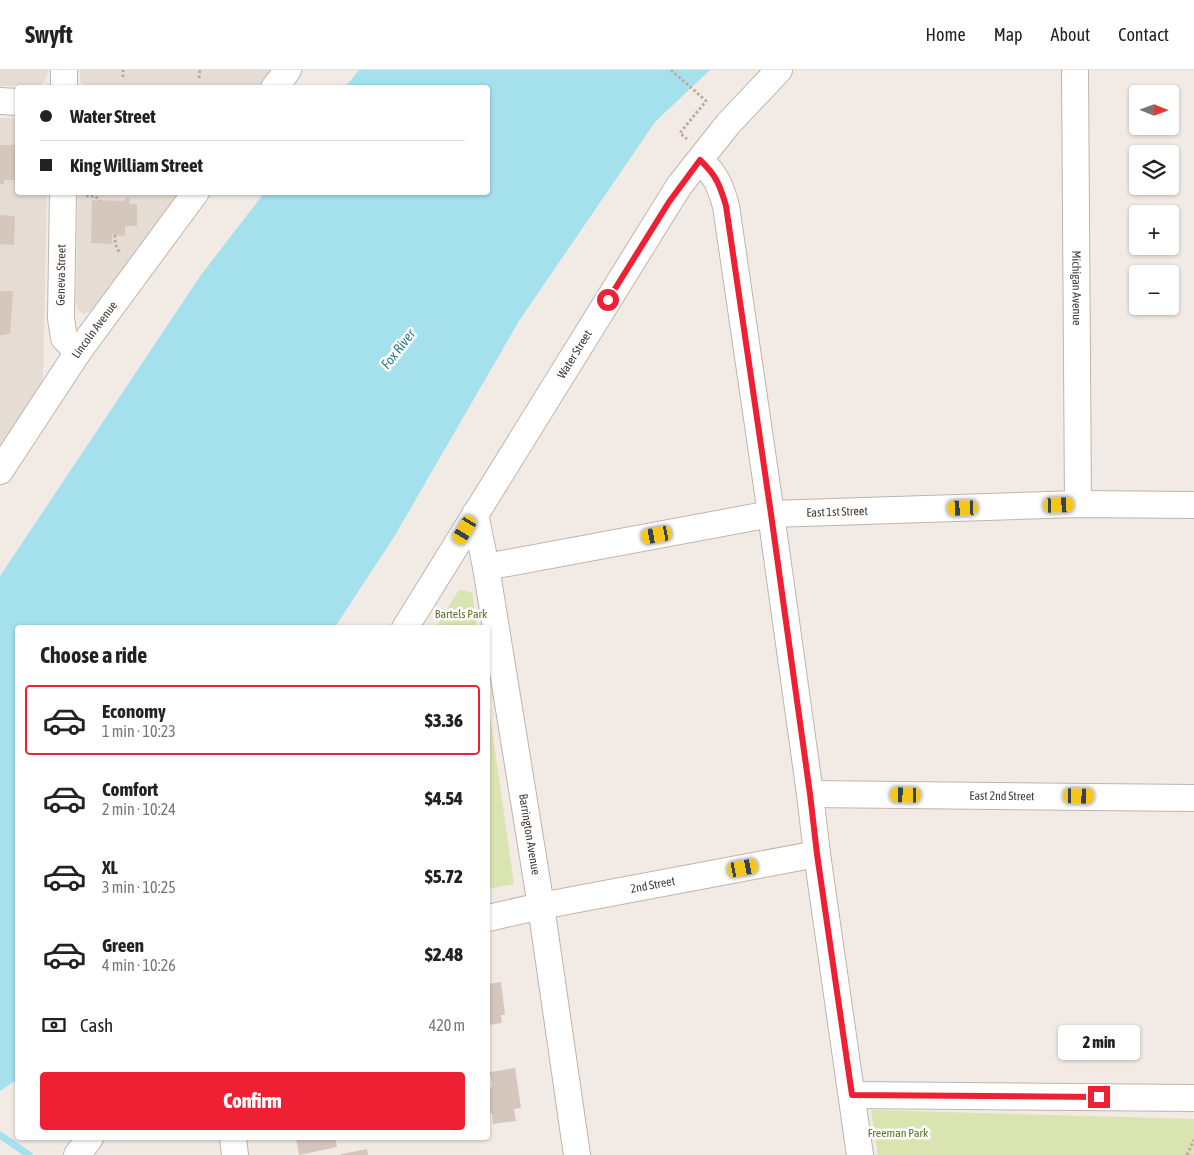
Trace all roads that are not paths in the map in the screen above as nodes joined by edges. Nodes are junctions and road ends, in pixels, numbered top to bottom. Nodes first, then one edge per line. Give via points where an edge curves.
1 (64, 70) edge
2 (288, 70) edge
3 (779, 70) edge
4 (1075, 70) edge
5 (64, 85) edge
6 (276, 85) edge
7 (0, 102) edge
8 (15, 102) edge
9 (700, 160) junction
10 (63, 195) edge
11 (194, 195) edge
12 (78, 352) junction
13 (0, 470) edge
14 (1078, 504) junction
15 (1194, 505) edge
16 (475, 514) junction
17 (771, 514) junction
18 (486, 567) junction
19 (408, 625) edge
20 (810, 794) junction
21 (1194, 798) edge
22 (817, 854) junction
23 (541, 906) junction
24 (490, 918) edge
25 (852, 1095) junction
26 (1194, 1098) edge
27 (88, 1140) edge
28 (233, 1140) edge
29 (76, 1155) edge
30 (235, 1155) edge
31 (577, 1155) edge
32 (860, 1155) edge

1 - 5 street
2 - 6 street
3 - 9 street, Water Street via 728,124
4 - 14 street, Michigan Avenue
7 - 8 street
9 - 16 street, Water Street via 669,202
9 - 17 street via 720,186 726,206
10 - 12 street, Geneva Street via 61,318 64,338
11 - 12 street, Lincoln Avenue
12 - 13 street, Lincoln Avenue
14 - 15 street, East 1st Street
14 - 17 street, East 1st Street
16 - 18 street, Barrington Avenue
16 - 19 street, Water Street
17 - 18 street, East 1st Street
17 - 20 street
18 - 23 street, Barrington Avenue
20 - 21 street, East 2nd Street
20 - 22 street
22 - 23 street, 2nd Street
22 - 25 street
23 - 24 street, 2nd Street
23 - 31 street, Barrington Avenue
25 - 26 street
25 - 32 street
27 - 29 street
28 - 30 street

